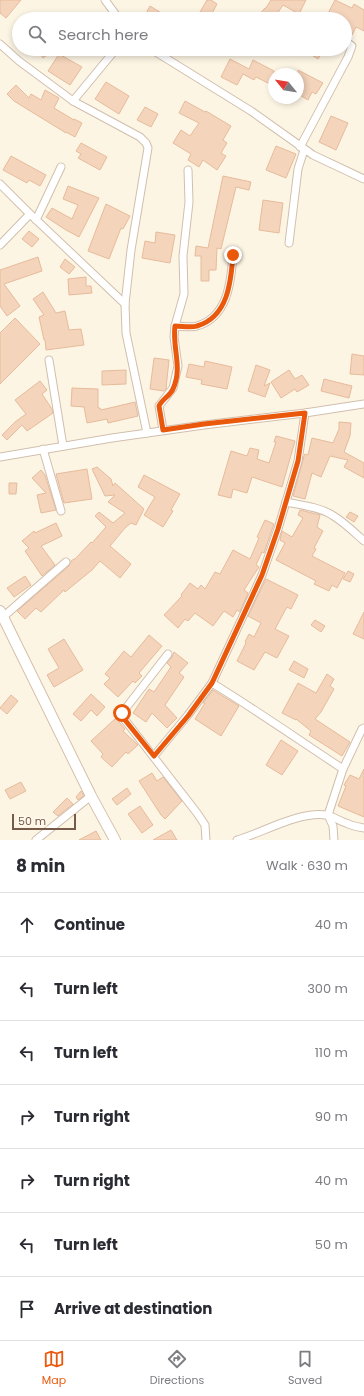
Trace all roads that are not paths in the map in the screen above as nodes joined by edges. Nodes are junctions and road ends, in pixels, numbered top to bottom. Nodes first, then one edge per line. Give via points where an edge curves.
1 (105, 0) edge
2 (114, 12) edge
3 (0, 44) edge
4 (12, 55) edge
5 (13, 56) edge
6 (110, 56) edge
7 (162, 56) edge
8 (348, 56) edge
9 (73, 101) junction
10 (302, 148) junction
11 (61, 167) dead end
12 (188, 170) dead end
13 (364, 180) edge
14 (0, 184) edge
15 (30, 214) junction
16 (36, 220) junction
17 (289, 242) dead end
18 (0, 245) edge
19 (233, 255) dead end
20 (125, 304) junction
21 (175, 326) junction
22 (49, 360) dead end
23 (364, 404) edge
24 (305, 413) junction
25 (163, 430) junction
26 (148, 433) junction
27 (63, 446) junction
28 (43, 449) junction
29 (0, 456) edge
30 (286, 502) junction
31 (61, 511) dead end
32 (364, 542) edge
33 (66, 562) dead end
34 (1, 614) edge
35 (168, 654) dead end
36 (212, 683) junction
37 (364, 728) edge
38 (154, 756) junction
39 (343, 769) junction
40 (91, 796) junction
41 (328, 815) junction
42 (364, 828) edge
43 (36, 840) edge
44 (115, 840) edge
45 (206, 840) edge
46 (237, 840) edge
47 (334, 840) edge

1 - 2 street
3 - 4 street
5 - 9 street
6 - 9 street
7 - 10 street via 251,111
8 - 10 street
9 - 20 street via 140,137 148,148
10 - 13 street via 313,156
10 - 17 street
11 - 16 street
12 - 21 street via 189,202 184,256 184,294
14 - 15 street
15 - 16 street
15 - 18 street
16 - 20 street
19 - 21 street via 228,290 218,314 197,326
20 - 26 street via 126,333
21 - 25 street via 178,366 173,388 159,406
22 - 27 street
23 - 24 street
24 - 25 street
24 - 30 street via 298,461
25 - 26 street
26 - 27 street
27 - 28 street
28 - 29 street
28 - 31 street
30 - 32 street via 332,514
30 - 36 street via 262,575
33 - 34 street
34 - 40 street
35 - 38 street via 122,713
36 - 38 street
36 - 39 street
37 - 39 street
38 - 45 street via 205,825
39 - 41 street
40 - 43 street
40 - 44 street
41 - 42 street
41 - 46 street via 304,816
41 - 47 street via 333,826

